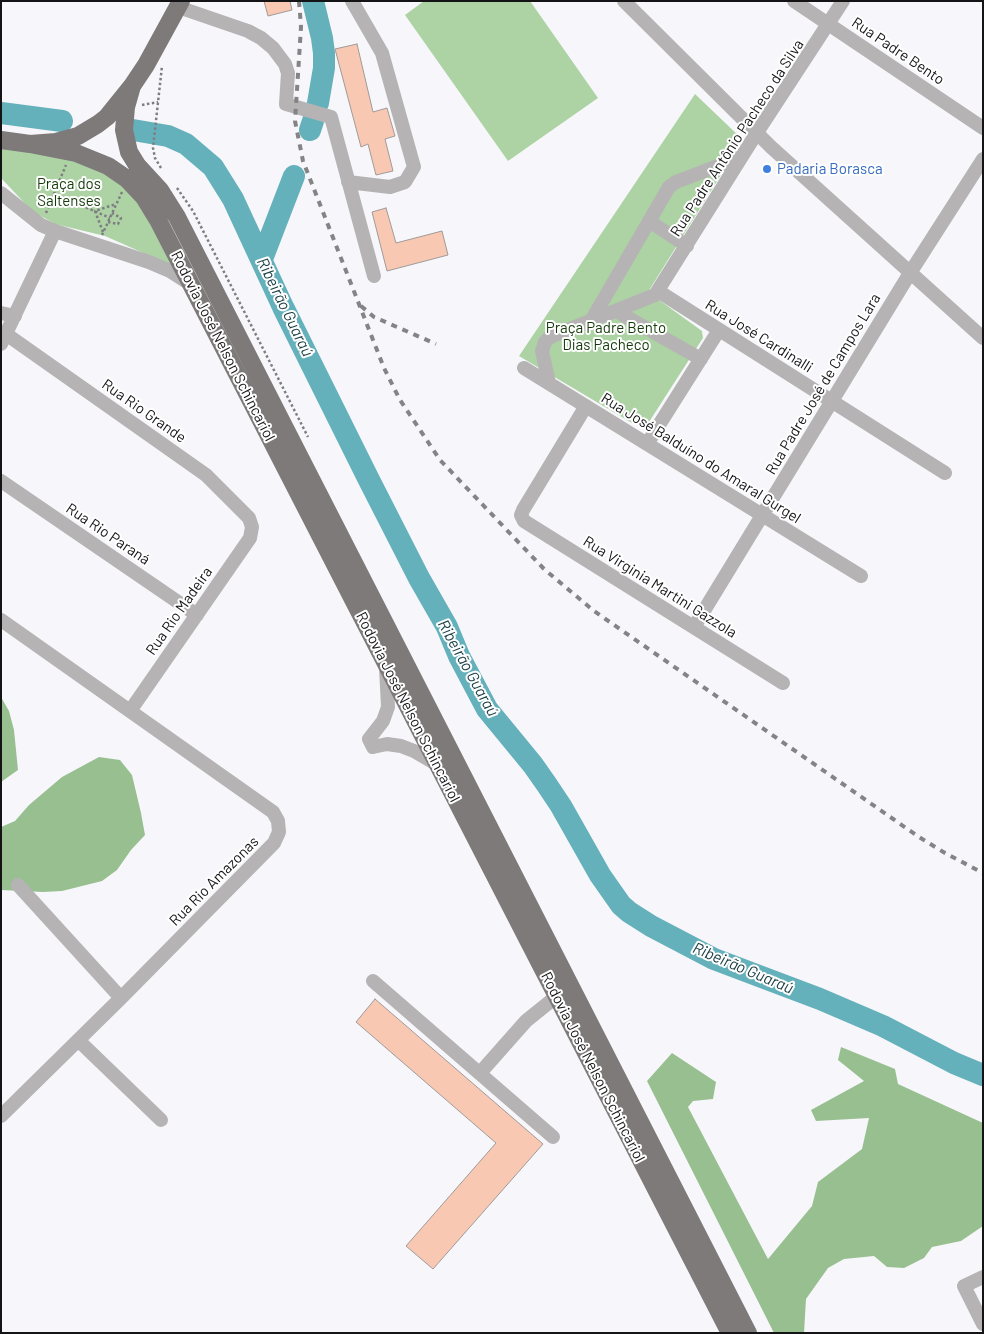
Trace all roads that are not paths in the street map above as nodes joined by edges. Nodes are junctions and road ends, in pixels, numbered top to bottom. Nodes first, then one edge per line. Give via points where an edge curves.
1 (352, 1) edge
2 (624, 1) edge
3 (794, 1) edge
4 (843, 1) edge
5 (180, 4) edge
6 (830, 24) junction
7 (132, 86) junction
8 (983, 128) edge
9 (756, 134) junction
10 (1, 140) edge
11 (30, 144) junction
12 (741, 157) junction
13 (983, 159) edge
14 (348, 182) junction
15 (1, 193) edge
16 (649, 221) junction
17 (55, 231) junction
18 (687, 246) junction
19 (910, 273) junction
20 (374, 276) dead end
21 (192, 285) junction
22 (658, 291) junction
23 (616, 311) junction
24 (8, 314) edge
25 (591, 321) junction
26 (719, 330) junction
27 (983, 338) edge
28 (4, 339) edge
29 (701, 359) junction
30 (524, 368) dead end
31 (549, 384) junction
32 (832, 401) junction
33 (586, 406) junction
34 (647, 444) junction
35 (945, 474) dead end
36 (1, 481) edge
37 (762, 515) junction
38 (252, 527) joint
39 (861, 576) dead end
40 (197, 614) junction
41 (1, 620) edge
42 (694, 627) junction
43 (386, 665) junction
44 (783, 683) dead end
45 (130, 711) junction
46 (438, 765) junction
47 (18, 885) dead end
48 (373, 981) dead end
49 (557, 996) junction
50 (122, 998) junction
51 (78, 1040) junction
52 (480, 1073) junction
53 (1, 1116) edge
54 (162, 1120) dead end
55 (553, 1137) dead end
56 (983, 1277) edge
57 (983, 1324) edge
58 (730, 1333) edge
59 (748, 1333) edge

1 - 14 street via 382,53 414,167 405,182 390,187
2 - 9 street
3 - 6 street, Rua Padre Bento
4 - 6 street, Rua Padre Antônio Pacheco da Silva
5 - 7 main road
5 - 14 street via 248,30 273,48 288,73 286,104 331,117
6 - 8 street, Rua Padre Bento
6 - 9 street, Rua Padre Antônio Pacheco da Silva
7 - 11 main road via 106,117 89,130 73,138
7 - 59 main road, Rodovia José Nelson Schincariol via 124,130 129,152 160,190 177,218
9 - 12 street, Rua Padre Antônio Pacheco da Silva
9 - 19 street
10 - 11 main road
11 - 21 main road, Rodovia José Nelson Schincariol via 72,152 101,163 127,179 144,197
12 - 16 street via 676,182 669,187
12 - 18 street, Rua Padre Antônio Pacheco da Silva
13 - 19 street, Rua Padre José de Campos Lara
14 - 20 street
15 - 17 street
16 - 18 street
16 - 25 street
17 - 21 street via 100,239
17 - 24 street
18 - 22 street, Rua Padre Antônio Pacheco da Silva
19 - 27 street
19 - 32 street, Rua Padre José de Campos Lara
21 - 43 main road, Rodovia José Nelson Schincariol
22 - 23 street
22 - 26 street, Rua José Cardinalli
23 - 25 street
23 - 29 street
24 - 28 street
25 - 31 street via 545,342 542,351
26 - 29 street
26 - 32 street, Rua José Cardinalli
28 - 38 street, Rua Rio Grande via 206,475 249,518
29 - 34 street
30 - 31 street, Rua José Balduíno do Amaral Gurgel
31 - 33 street, Rua José Balduíno do Amaral Gurgel
32 - 35 street, Rua José Cardinalli
32 - 37 street, Rua Padre José de Campos Lara
33 - 34 street, Rua José Balduíno do Amaral Gurgel
33 - 42 street, Rua Virginia Martini Gazzola via 521,517
34 - 37 street, Rua José Balduíno do Amaral Gurgel
36 - 40 street, Rua Rio Paraná
37 - 39 street, Rua José Balduíno do Amaral Gurgel
37 - 42 street, Rua Padre José de Campos Lara
38 - 40 street, Rua Rio Madeira via 250,538
40 - 45 street, Rua Rio Madeira
41 - 45 street, Rua Rio Amazonas
42 - 44 street, Rua Virginia Martini Gazzola
43 - 46 main road, Rodovia José Nelson Schincariol
43 - 46 street via 388,708 380,727 369,739 373,747 401,746
45 - 50 street, Rua Rio Amazonas via 273,812 279,832 274,843
46 - 49 main road, Rodovia José Nelson Schincariol
47 - 50 street
48 - 52 street
49 - 52 street via 526,1021
49 - 58 main road, Rodovia José Nelson Schincariol
50 - 51 street, Rua Rio Amazonas
51 - 53 street, Rua Rio Amazonas
51 - 54 street
52 - 55 street
56 - 57 street via 964,1286

